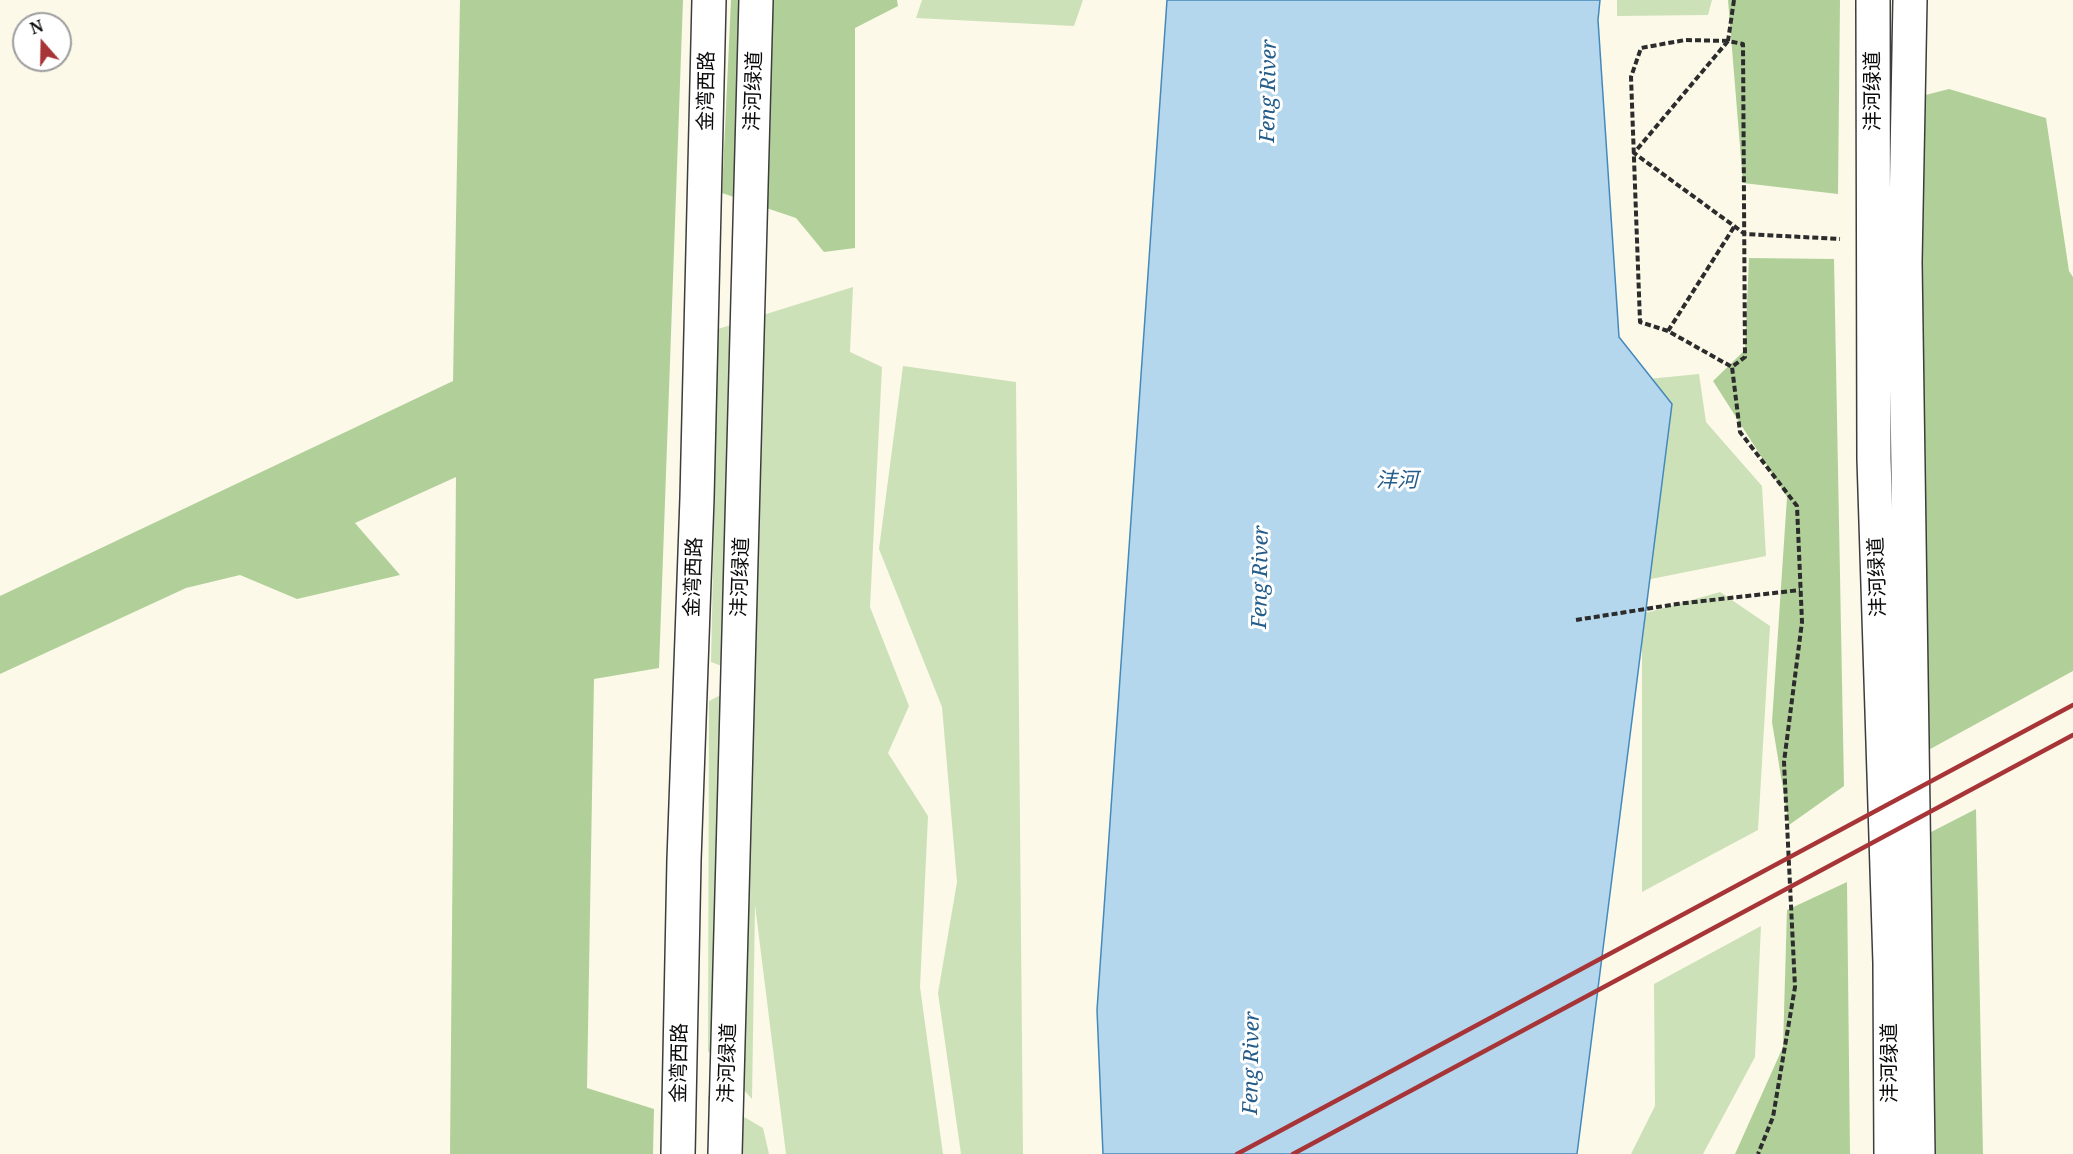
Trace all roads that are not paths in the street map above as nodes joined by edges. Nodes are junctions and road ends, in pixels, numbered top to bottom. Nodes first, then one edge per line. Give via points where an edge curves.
1 (709, 0) edge
2 (756, 0) edge
3 (1873, 0) edge
4 (1910, 0) edge
5 (678, 1154) edge
6 (725, 1154) edge
7 (1891, 1154) edge
8 (1918, 1154) edge

1 - 5 street, 金湾西路
2 - 6 street, 沣河绿道
3 - 7 street, 沣河绿道 via 1874,459 1890,963
4 - 8 street via 1905,262

